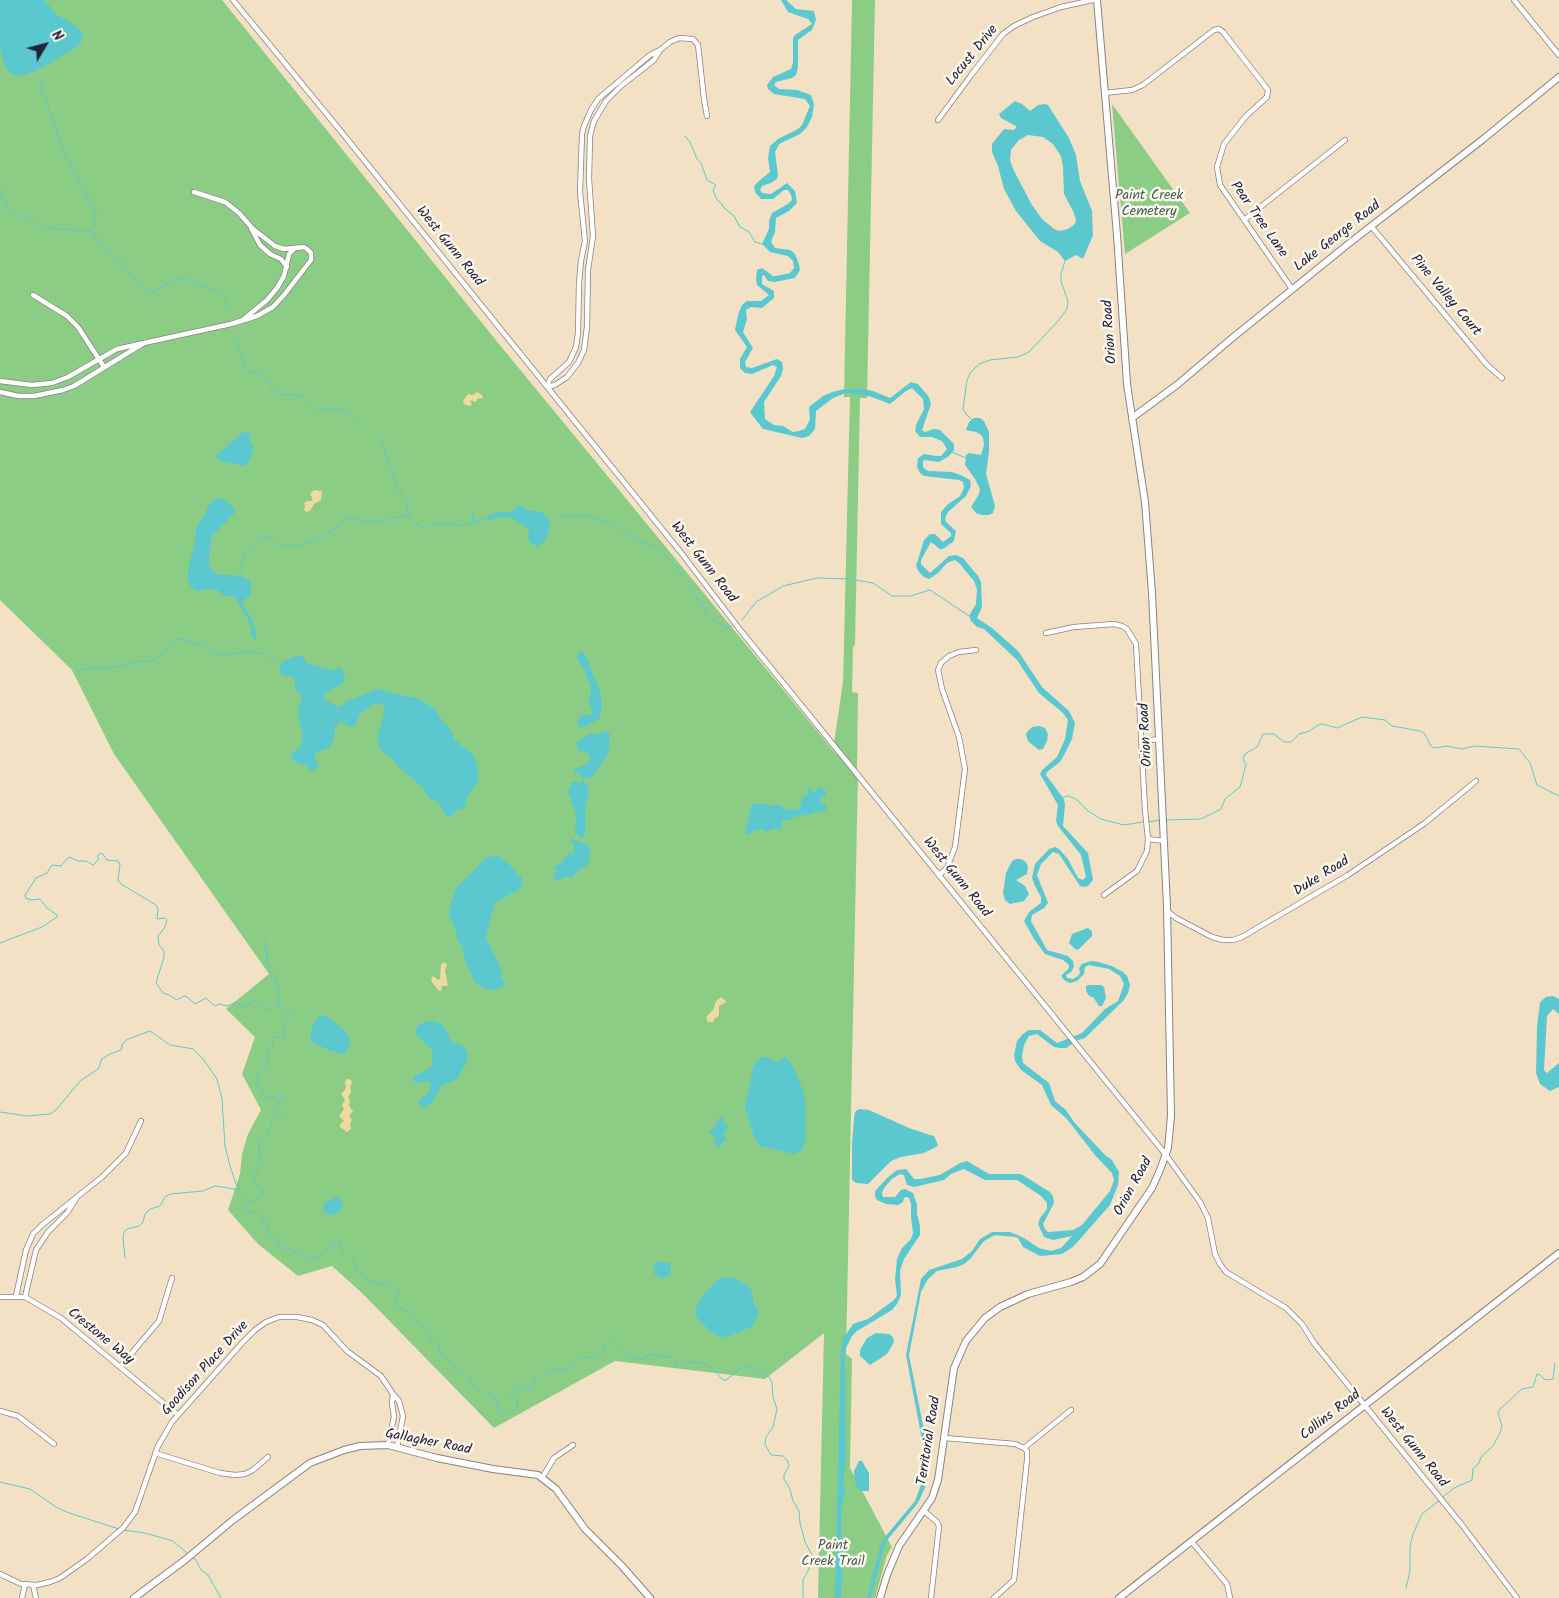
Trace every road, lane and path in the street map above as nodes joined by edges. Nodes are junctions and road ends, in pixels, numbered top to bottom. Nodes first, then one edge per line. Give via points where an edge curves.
1 (233, 0) edge
2 (1092, 0) edge
3 (1097, 0) edge
4 (1514, 0) edge
5 (660, 50) junction
6 (1559, 55) edge
7 (1559, 77) edge
8 (1104, 93) junction
9 (707, 116) dead end
10 (938, 120) dead end
11 (582, 137) junction
12 (590, 139) junction
13 (1345, 140) dead end
14 (194, 192) dead end
15 (1244, 220) junction
16 (1371, 226) junction
17 (251, 227) junction
18 (583, 248) junction
19 (294, 249) junction
20 (591, 250) junction
21 (287, 267) junction
22 (1292, 289) junction
23 (34, 295) dead end
24 (243, 320) junction
25 (144, 343) junction
26 (99, 359) junction
27 (569, 362) junction
28 (575, 366) junction
29 (104, 367) junction
30 (1502, 378) dead end
31 (0, 381) edge
32 (38, 385) junction
33 (546, 387) junction
34 (0, 392) edge
35 (39, 396) junction
36 (1132, 418) junction
37 (1046, 633) dead end
38 (976, 650) dead end
39 (1160, 739) junction
40 (1142, 741) junction
41 (1476, 782) dead end
42 (1148, 839) junction
43 (1164, 841) junction
44 (939, 875) junction
45 (1104, 895) dead end
46 (1167, 911) junction
47 (141, 1121) dead end
48 (1166, 1155) junction
49 (77, 1197) junction
50 (31, 1239) junction
51 (40, 1244) junction
52 (1559, 1253) edge
53 (172, 1278) dead end
54 (16, 1296) junction
55 (0, 1297) edge
56 (25, 1297) junction
57 (120, 1367) junction
58 (954, 1368) joint
59 (393, 1394) junction
60 (1365, 1405) junction
61 (1071, 1410) dead end
62 (0, 1411) edge
63 (178, 1415) junction
64 (945, 1438) junction
65 (54, 1444) dead end
66 (388, 1445) junction
67 (573, 1445) dead end
68 (397, 1447) junction
69 (1024, 1448) junction
70 (156, 1453) junction
71 (268, 1458) dead end
72 (542, 1478) junction
73 (924, 1510) junction
74 (1192, 1542) junction
75 (0, 1574) edge
76 (24, 1584) junction
77 (34, 1585) junction
78 (22, 1598) edge
79 (36, 1598) edge
80 (134, 1598) edge
81 (650, 1598) edge
82 (880, 1598) edge
83 (931, 1598) edge
84 (994, 1598) edge
85 (1119, 1598) edge
86 (1230, 1598) edge
87 (1517, 1598) edge

1 - 33 street, West Gunn Road
2 - 10 street, Locust Drive via 1033,16 1003,34
3 - 8 street, Orion Road
4 - 6 street
5 - 9 street via 679,38 693,39 698,45
5 - 11 street via 598,98
5 - 12 street via 654,60 620,86 603,106 594,121
7 - 16 street, Lake George Road
8 - 15 street, Pear Tree Lane via 1132,90 1143,85 1214,30 1223,32 1268,90 1267,97 1231,133 1217,167 1220,185
8 - 36 street, Orion Road
11 - 12 street
11 - 18 street
12 - 20 street
13 - 15 street
14 - 17 street via 225,202
15 - 22 street, Pear Tree Lane
16 - 22 street, Lake George Road
16 - 30 street, Pine Valley Court via 1487,365
17 - 19 street via 275,246
17 - 21 street via 260,245
18 - 20 street
18 - 27 street via 578,333
19 - 21 street
19 - 24 street via 304,247 309,250 312,256 310,264 272,307
20 - 28 street via 584,350
21 - 24 street via 273,293
22 - 36 street, Lake George Road
23 - 26 street via 67,316
24 - 25 street
25 - 26 street via 121,347
25 - 29 street
26 - 29 street
26 - 32 street via 62,380
27 - 28 street
27 - 33 street
28 - 33 street via 567,377
29 - 35 street via 68,388
31 - 32 street
32 - 35 street
33 - 44 street, West Gunn Road
34 - 35 street
36 - 39 street, Orion Road via 1146,502
37 - 40 street via 1114,624 1130,633 1136,644
38 - 44 street via 949,656 938,670 959,737 965,769 955,847 947,868
39 - 40 street
39 - 43 street, Orion Road
40 - 42 street
41 - 46 street, Duke Road via 1425,823 1359,868 1242,937 1223,940
42 - 43 street
42 - 45 street via 1137,871
43 - 46 street, Orion Road
44 - 48 street, West Gunn Road
46 - 48 street, Orion Road via 1171,1116
47 - 49 street via 126,1153
48 - 58 street, Orion Road via 1152,1188 1100,1264 1083,1277 1028,1294 1000,1307 972,1332
48 - 60 street, West Gunn Road via 1200,1202 1208,1218 1215,1254 1226,1272 1296,1317
49 - 50 street via 42,1225
49 - 51 street
50 - 51 street
50 - 54 street
51 - 56 street
52 - 60 street, Collins Road
53 - 57 street via 160,1321
54 - 55 street, Crestone Way
54 - 56 street, Crestone Way
56 - 57 street, Crestone Way via 61,1318
57 - 63 street, Crestone Way
58 - 64 street, Territorial Road
59 - 63 street, Goodison Place Drive via 381,1376 347,1351 323,1325 297,1317 279,1317 255,1330
59 - 66 street via 394,1417
59 - 68 street, Goodison Place Drive via 399,1401 403,1416
60 - 74 street, Collins Road
60 - 87 street, West Gunn Road
61 - 69 street
62 - 65 street via 18,1416
63 - 70 street, Goodison Place Drive
64 - 69 street via 1015,1444
64 - 73 street, Territorial Road via 938,1480
66 - 68 street, Gallagher Road
66 - 80 street, Gallagher Road via 352,1448 310,1463
67 - 72 street via 554,1458
68 - 72 street, Gallagher Road
69 - 84 street via 1027,1460 1014,1580
70 - 71 street via 236,1475 245,1474
70 - 77 street, Goodison Place Drive via 138,1503 123,1528 60,1578
72 - 81 street, Gallagher Road via 556,1489 585,1529
73 - 82 street via 899,1546
73 - 83 street via 939,1526
74 - 85 street, Collins Road
74 - 86 street via 1227,1584
75 - 76 street, Goodison Place Drive
76 - 77 street, Goodison Place Drive
76 - 78 street
77 - 79 street

